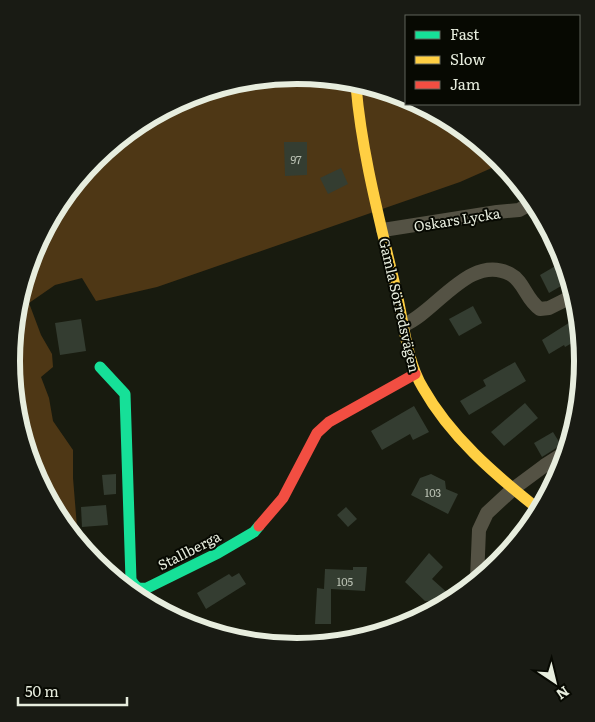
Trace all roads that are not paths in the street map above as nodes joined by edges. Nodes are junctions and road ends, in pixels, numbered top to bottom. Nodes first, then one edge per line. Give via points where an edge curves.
1 (356, 90) edge
2 (527, 206) edge
3 (383, 230) junction
4 (568, 298) edge
5 (404, 325) junction
6 (100, 367) dead end
7 (416, 374) junction
8 (557, 458) edge
9 (514, 489) junction
10 (534, 506) edge
11 (477, 572) edge
12 (134, 585) edge
13 (147, 593) edge

1 - 3 street, Gamla Sörredsvägen
2 - 3 street, Oskars Lycka via 519,210
3 - 5 street, Gamla Sörredsvägen
4 - 5 street via 540,309 513,275 491,269 465,278
5 - 7 street, Gamla Sörredsvägen
6 - 12 street, Stallberga via 125,394
7 - 9 street, Gamla Sörredsvägen via 424,392 444,419
7 - 13 street, Stallberga via 329,422 317,432 283,498 254,532
8 - 9 street
9 - 10 street, Gamla Sörredsvägen
9 - 11 street via 487,513 481,524

